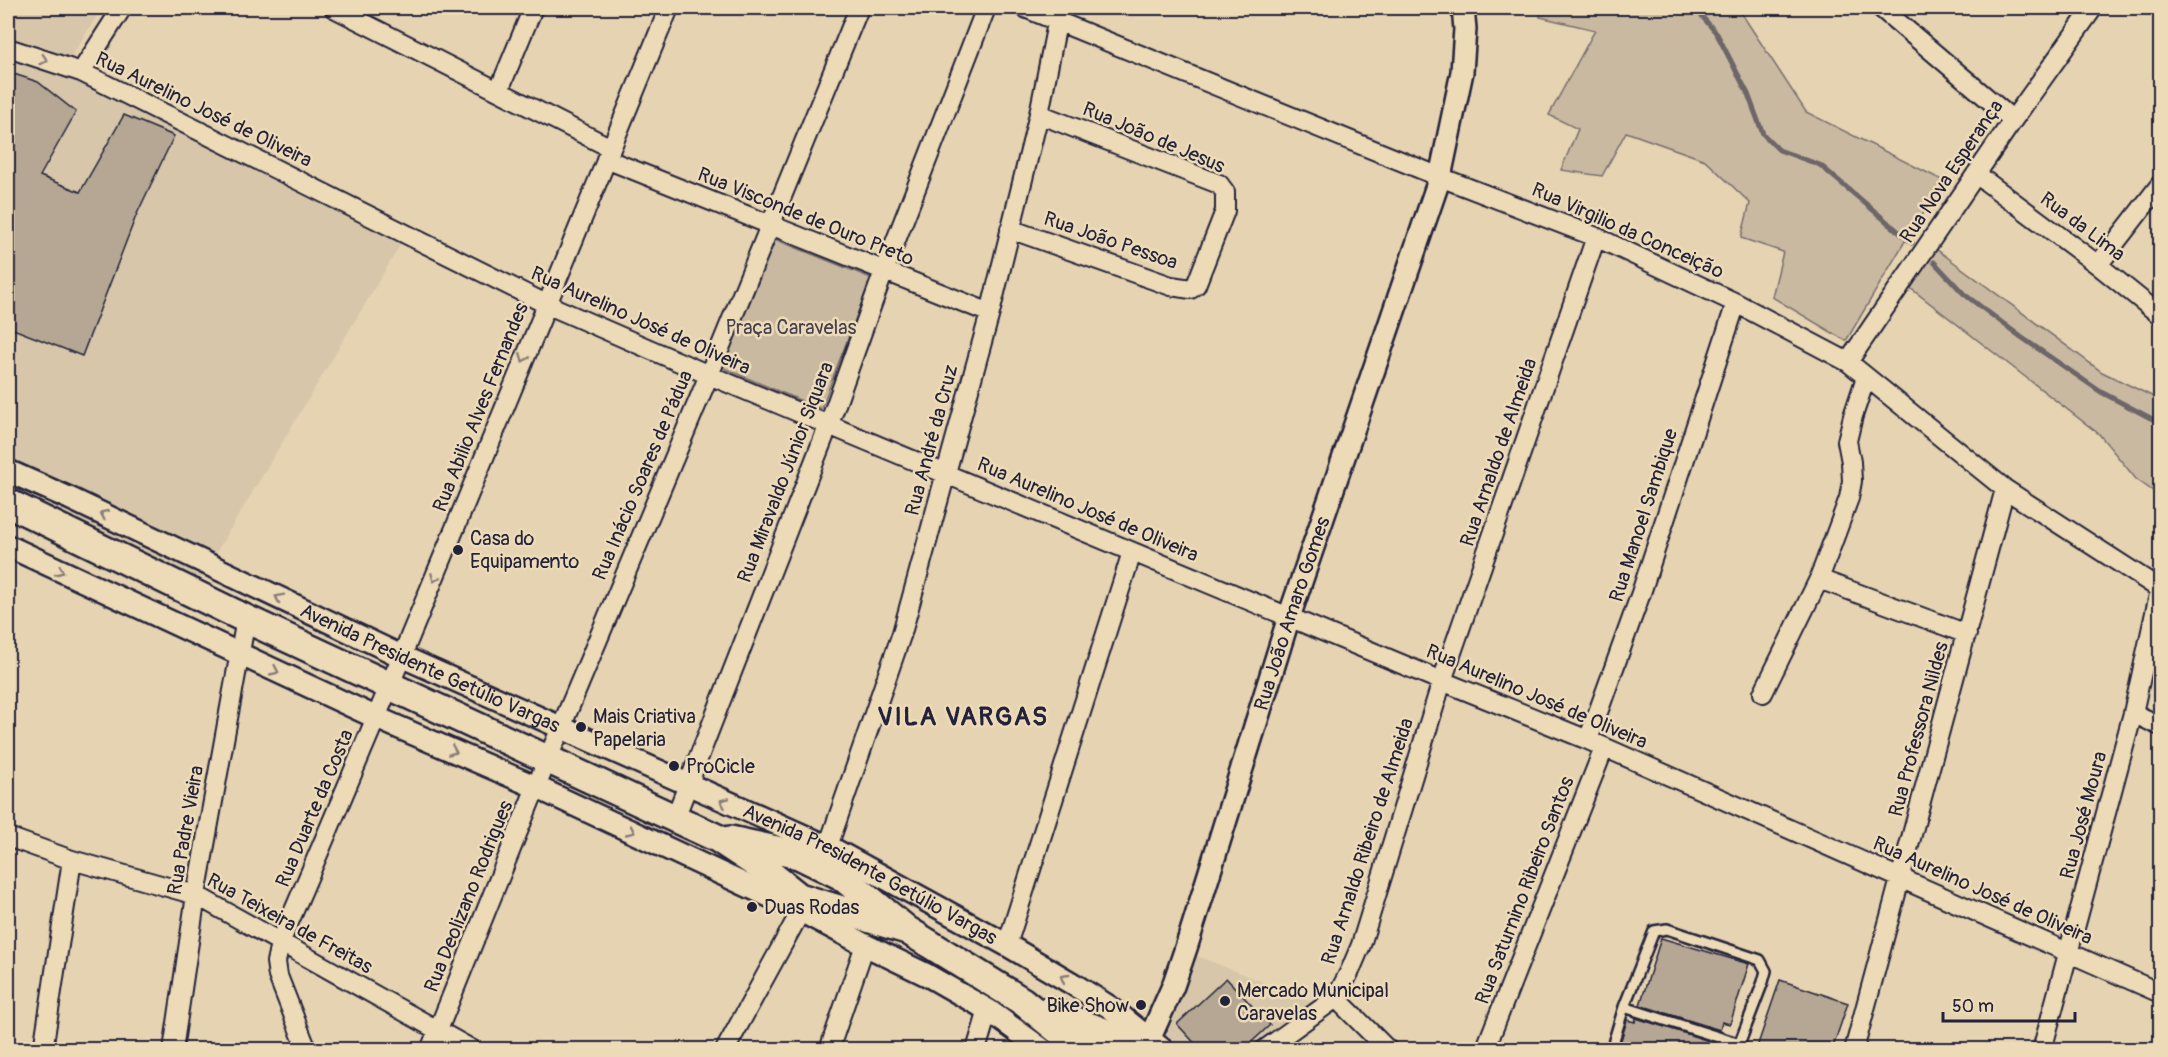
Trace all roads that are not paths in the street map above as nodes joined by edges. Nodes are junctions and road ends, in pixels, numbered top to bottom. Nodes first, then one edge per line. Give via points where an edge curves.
1 (122, 8) edge
2 (334, 8) edge
3 (533, 8) edge
4 (669, 8) edge
5 (859, 8) edge
6 (986, 8) edge
7 (1025, 8) edge
8 (1463, 8) edge
9 (1881, 8) edge
10 (2093, 8) edge
11 (1058, 14) edge
12 (8, 48) edge
13 (81, 72) junction
14 (499, 90) junction
15 (1039, 114) junction
16 (2013, 120) junction
17 (608, 154) junction
18 (1976, 174) junction
19 (1440, 177) junction
20 (2160, 185) edge
21 (769, 226) junction
22 (1010, 229) junction
23 (1596, 237) junction
24 (2098, 264) junction
25 (884, 272) junction
26 (1196, 285) joint
27 (1736, 303) junction
28 (546, 304) junction
29 (990, 313) junction
30 (2160, 315) edge
31 (1848, 362) junction
32 (709, 375) junction
33 (1866, 376) junction
34 (828, 424) junction
35 (8, 471) edge
36 (945, 474) junction
37 (2005, 489) junction
38 (59, 493) junction
39 (8, 503) edge
40 (46, 523) junction
41 (8, 546) edge
42 (1132, 552) junction
43 (1819, 579) junction
44 (2160, 589) edge
45 (1289, 617) junction
46 (246, 619) junction
47 (1967, 634) junction
48 (238, 654) junction
49 (403, 657) junction
50 (1442, 681) junction
51 (390, 685) junction
52 (1763, 693) dead end
53 (2133, 713) junction
54 (377, 718) junction
55 (2160, 726) edge
56 (562, 729) junction
57 (1596, 744) junction
58 (548, 760) junction
59 (688, 786) junction
60 (536, 787) junction
61 (675, 818) junction
62 (8, 837) edge
63 (717, 838) junction
64 (817, 856) junction
65 (72, 860) junction
66 (1901, 878) junction
67 (846, 879) junction
68 (196, 895) junction
69 (806, 901) junction
70 (907, 930) junction
71 (280, 943) junction
72 (865, 945) junction
73 (1007, 945) junction
74 (2069, 952) junction
75 (2160, 993) edge
76 (1336, 998) junction
77 (1022, 1001) junction
78 (1624, 1007) junction
79 (988, 1010) junction
80 (437, 1030) junction
81 (1110, 1043) edge
82 (1150, 1047) edge
83 (1738, 1047) edge
84 (43, 1050) edge
85 (173, 1050) edge
86 (307, 1050) edge
87 (430, 1050) edge
88 (473, 1050) edge
89 (725, 1050) edge
90 (829, 1050) edge
91 (976, 1050) edge
92 (1043, 1050) edge
93 (1083, 1050) edge
94 (1264, 1050) edge
95 (1388, 1050) edge
96 (1485, 1050) edge
97 (1611, 1050) edge
98 (1854, 1050) edge
99 (2042, 1050) edge

1 - 13 street
2 - 14 street, Rua Visconde de Ouro Preto
3 - 14 street
4 - 17 street, Rua Abilio Alves Fernandes
5 - 21 street, Rua Inácio Soares de Pádua
6 - 25 street, Rua Miravaldo Júnior Siquara
7 - 11 street, Rua Virgilio da Conceição
8 - 19 street, Rua João Amaro Gomes via 1462,72
9 - 16 street
10 - 16 street, Rua Nova Esperança
11 - 15 street, Rua André da Cruz
11 - 19 street, Rua Virgilio da Conceição
12 -> 13 street, Rua Aurelino José de Oliveira
13 - 28 street, Rua Aurelino José de Oliveira
14 - 17 street, Rua Visconde de Ouro Preto
15 - 22 street, Rua André da Cruz
15 - 26 street, Rua João de Jesus via 1219,184 1225,192 1225,211
16 - 18 street, Rua Nova Esperança
17 - 21 street, Rua Visconde de Ouro Preto
17 - 28 street, Rua Abilio Alves Fernandes
18 - 24 street, Rua da Lima
18 - 31 street, Rua Nova Esperança
19 - 23 street, Rua Virgilio da Conceição
19 - 45 street, Rua João Amaro Gomes
20 - 24 street
21 - 25 street, Rua Visconde de Ouro Preto
21 - 32 street, Rua Inácio Soares de Pádua
22 - 26 street, Rua João Pessoa via 1178,288 1191,289
22 - 29 street, Rua André da Cruz
23 - 27 street, Rua Virgilio da Conceição
23 - 50 street, Rua Arnaldo de Almeida
24 - 30 street, Rua da Lima
25 - 29 street, Rua Visconde de Ouro Preto
25 - 34 street, Rua Miravaldo Júnior Siquara
27 - 31 street, Rua Virgilio da Conceição
27 - 57 street, Rua Manoel Sambique
28 - 32 street, Rua Aurelino José de Oliveira
28 -> 49 street, Rua Abilio Alves Fernandes
29 - 36 street, Rua André da Cruz
31 - 33 street, Rua Virgilio da Conceição
32 - 34 street, Rua Aurelino José de Oliveira
32 - 56 street, Rua Inácio Soares de Pádua
33 - 37 street, Rua Virgilio da Conceição
33 - 43 street via 1847,441 1852,472 1849,498
34 - 36 street, Rua Aurelino José de Oliveira
34 - 59 street, Rua Miravaldo Júnior Siquara
35 - 38 street, Avenida Presidente Getúlio Vargas
36 - 42 street, Rua Aurelino José de Oliveira
36 - 64 street, Rua André da Cruz via 902,633
37 - 44 street, Rua Virgilio da Conceição
37 - 47 street, Rua Professora Nildes
38 - 40 street
49 -> 38 street, Avenida Presidente Getúlio Vargas
39 - 40 main road, Avenida Presidente Getúlio Vargas
40 - 46 main road, Avenida Presidente Getúlio Vargas
41 -> 48 street, Avenida Presidente Getúlio Vargas
42 - 45 street, Rua Aurelino José de Oliveira
42 - 73 street
43 - 47 street
43 - 52 street
44 - 53 street, Rua José Moura
45 - 50 street, Rua Aurelino José de Oliveira
45 - 82 street, Rua João Amaro Gomes via 1187,945
46 - 48 street, Rua Padre Vieira
46 - 51 main road, Avenida Presidente Getúlio Vargas
47 - 66 street, Rua Professora Nildes
48 -> 54 street, Avenida Presidente Getúlio Vargas
48 - 68 street, Rua Padre Vieira
49 - 51 street, Rua Abilio Alves Fernandes
49 - 56 street, Avenida Presidente Getúlio Vargas
50 - 57 street, Rua Aurelino José de Oliveira
50 - 76 street, Rua Arnaldo Ribeiro de Almeida via 1361,945
51 - 54 street, Rua Duarte da Costa
51 - 58 main road, Avenida Presidente Getúlio Vargas
53 - 55 street
53 - 74 street, Rua José Moura
54 -> 60 street, Avenida Presidente Getúlio Vargas
54 - 71 street, Rua Duarte da Costa
56 - 58 street, Rua Inácio Soares de Pádua
56 - 59 street, Avenida Presidente Getúlio Vargas
57 - 66 street, Rua Aurelino José de Oliveira
57 - 96 street, Rua Saturnino Ribeiro Santos
58 - 60 street, Rua Deolizano Rodrigues
58 - 61 main road, Avenida Presidente Getúlio Vargas
59 - 61 street, Rua Miravaldo Júnior Siquara
64 -> 59 street, Avenida Presidente Getúlio Vargas
60 -> 69 street, Avenida Presidente Getúlio Vargas
60 - 80 street, Rua Deolizano Rodrigues
61 - 63 main road, Avenida Presidente Getúlio Vargas
62 - 65 street, Rua Teixeira de Freitas
63 - 64 main road, Avenida Presidente Getúlio Vargas
63 - 69 main road, Avenida Presidente Getúlio Vargas
64 - 67 main road, Avenida Presidente Getúlio Vargas
64 - 69 main road via 792,863 789,871
64 - 73 street, Avenida Presidente Getúlio Vargas
65 - 68 street, Rua Teixeira de Freitas
65 - 84 street
66 - 74 street, Rua Aurelino José de Oliveira
66 - 98 street, Rua Professora Nildes
67 - 69 main road via 840,898
67 - 70 main road, Avenida Presidente Getúlio Vargas
68 - 71 street, Rua Teixeira de Freitas
68 - 85 street, Rua Padre Vieira
69 - 70 main road, Avenida Presidente Getúlio Vargas
69 - 72 street, Avenida Presidente Getúlio Vargas
69 - 89 street
70 - 77 main road, Avenida Presidente Getúlio Vargas
71 - 80 street, Rua Teixeira de Freitas
71 - 86 street, Rua Duarte da Costa via 278,976
72 - 79 street, Avenida Presidente Getúlio Vargas
72 - 90 street
82 -> 73 street, Avenida Presidente Getúlio Vargas via 1083,990
74 - 75 street, Rua Aurelino José de Oliveira
74 - 99 street, Rua José Moura
76 - 94 street, Rua Arnaldo Ribeiro de Almeida
76 - 95 street
77 - 81 main road, Avenida Presidente Getúlio Vargas
77 - 93 main road, Avenida Presidente Getúlio Vargas
78 - 83 lane
78 - 83 lane via 1654,931 1667,929 1760,960 1766,972 1764,982
78 - 97 lane
79 - 91 street
79 - 92 street, Avenida Presidente Getúlio Vargas
80 - 87 street, Rua Deolizano Rodrigues
80 - 88 street, Rua Teixeira de Freitas
81 - 82 main road, Avenida Presidente Getúlio Vargas

